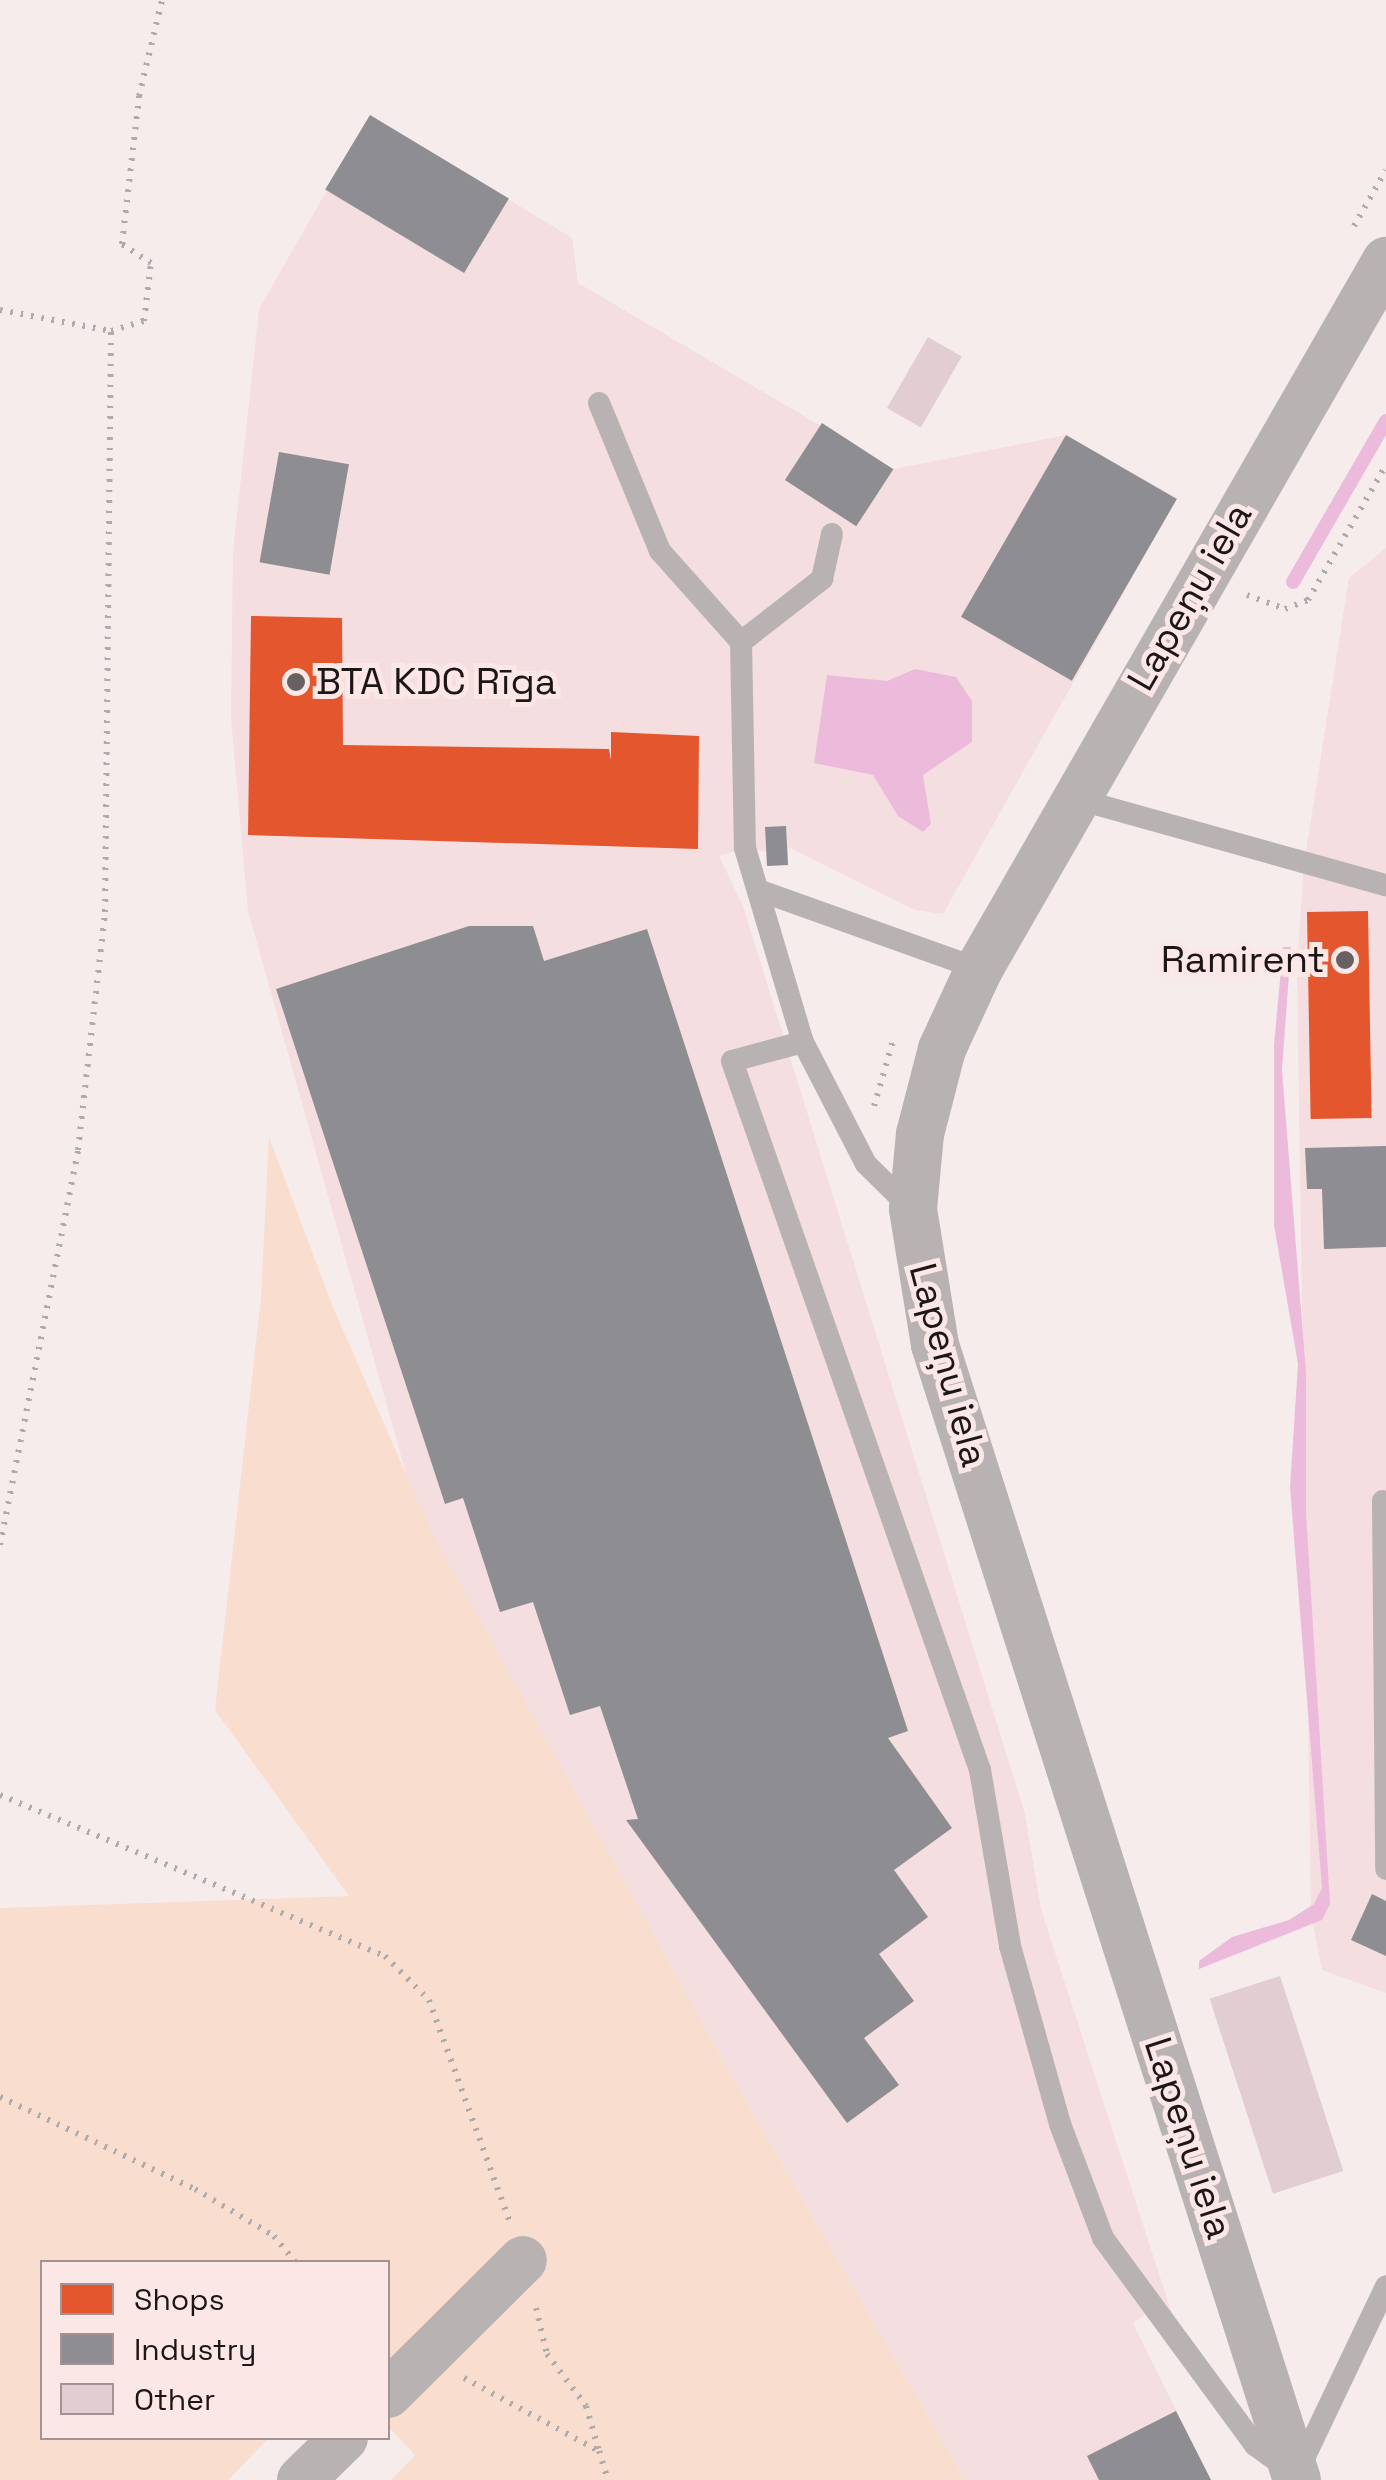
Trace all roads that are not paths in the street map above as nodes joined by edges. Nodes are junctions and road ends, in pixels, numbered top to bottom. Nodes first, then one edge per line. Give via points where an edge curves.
1 (1368, 246) edge
2 (599, 402) dead end
3 (832, 534) dead end
4 (741, 642) junction
5 (1076, 798) junction
6 (1386, 885) edge
7 (761, 892) junction
8 (979, 970) junction
9 (803, 1042) junction
10 (913, 1210) junction
11 (1384, 1501) dead end
12 (1386, 1868) edge
13 (523, 2260) road end
14 (1386, 2286) edge
15 (390, 2392) edge
16 (342, 2440) edge
17 (1296, 2478) edge
18 (301, 2480) edge

1 - 5 street, Lapeņu iela
2 - 4 lane via 660,551
3 - 4 lane via 822,579
4 - 7 lane via 745,848
5 - 6 lane
5 - 8 street, Lapeņu iela
7 - 8 lane
7 - 9 lane
8 - 10 street, Lapeņu iela via 942,1049 920,1134
9 - 10 lane via 866,1164
9 - 17 lane via 732,1061 980,1770 1010,1946 1060,2124 1103,2238 1255,2445
10 - 17 street, Lapeņu iela via 934,1345
11 - 12 lane
13 - 15 street
14 - 17 lane
16 - 18 street

